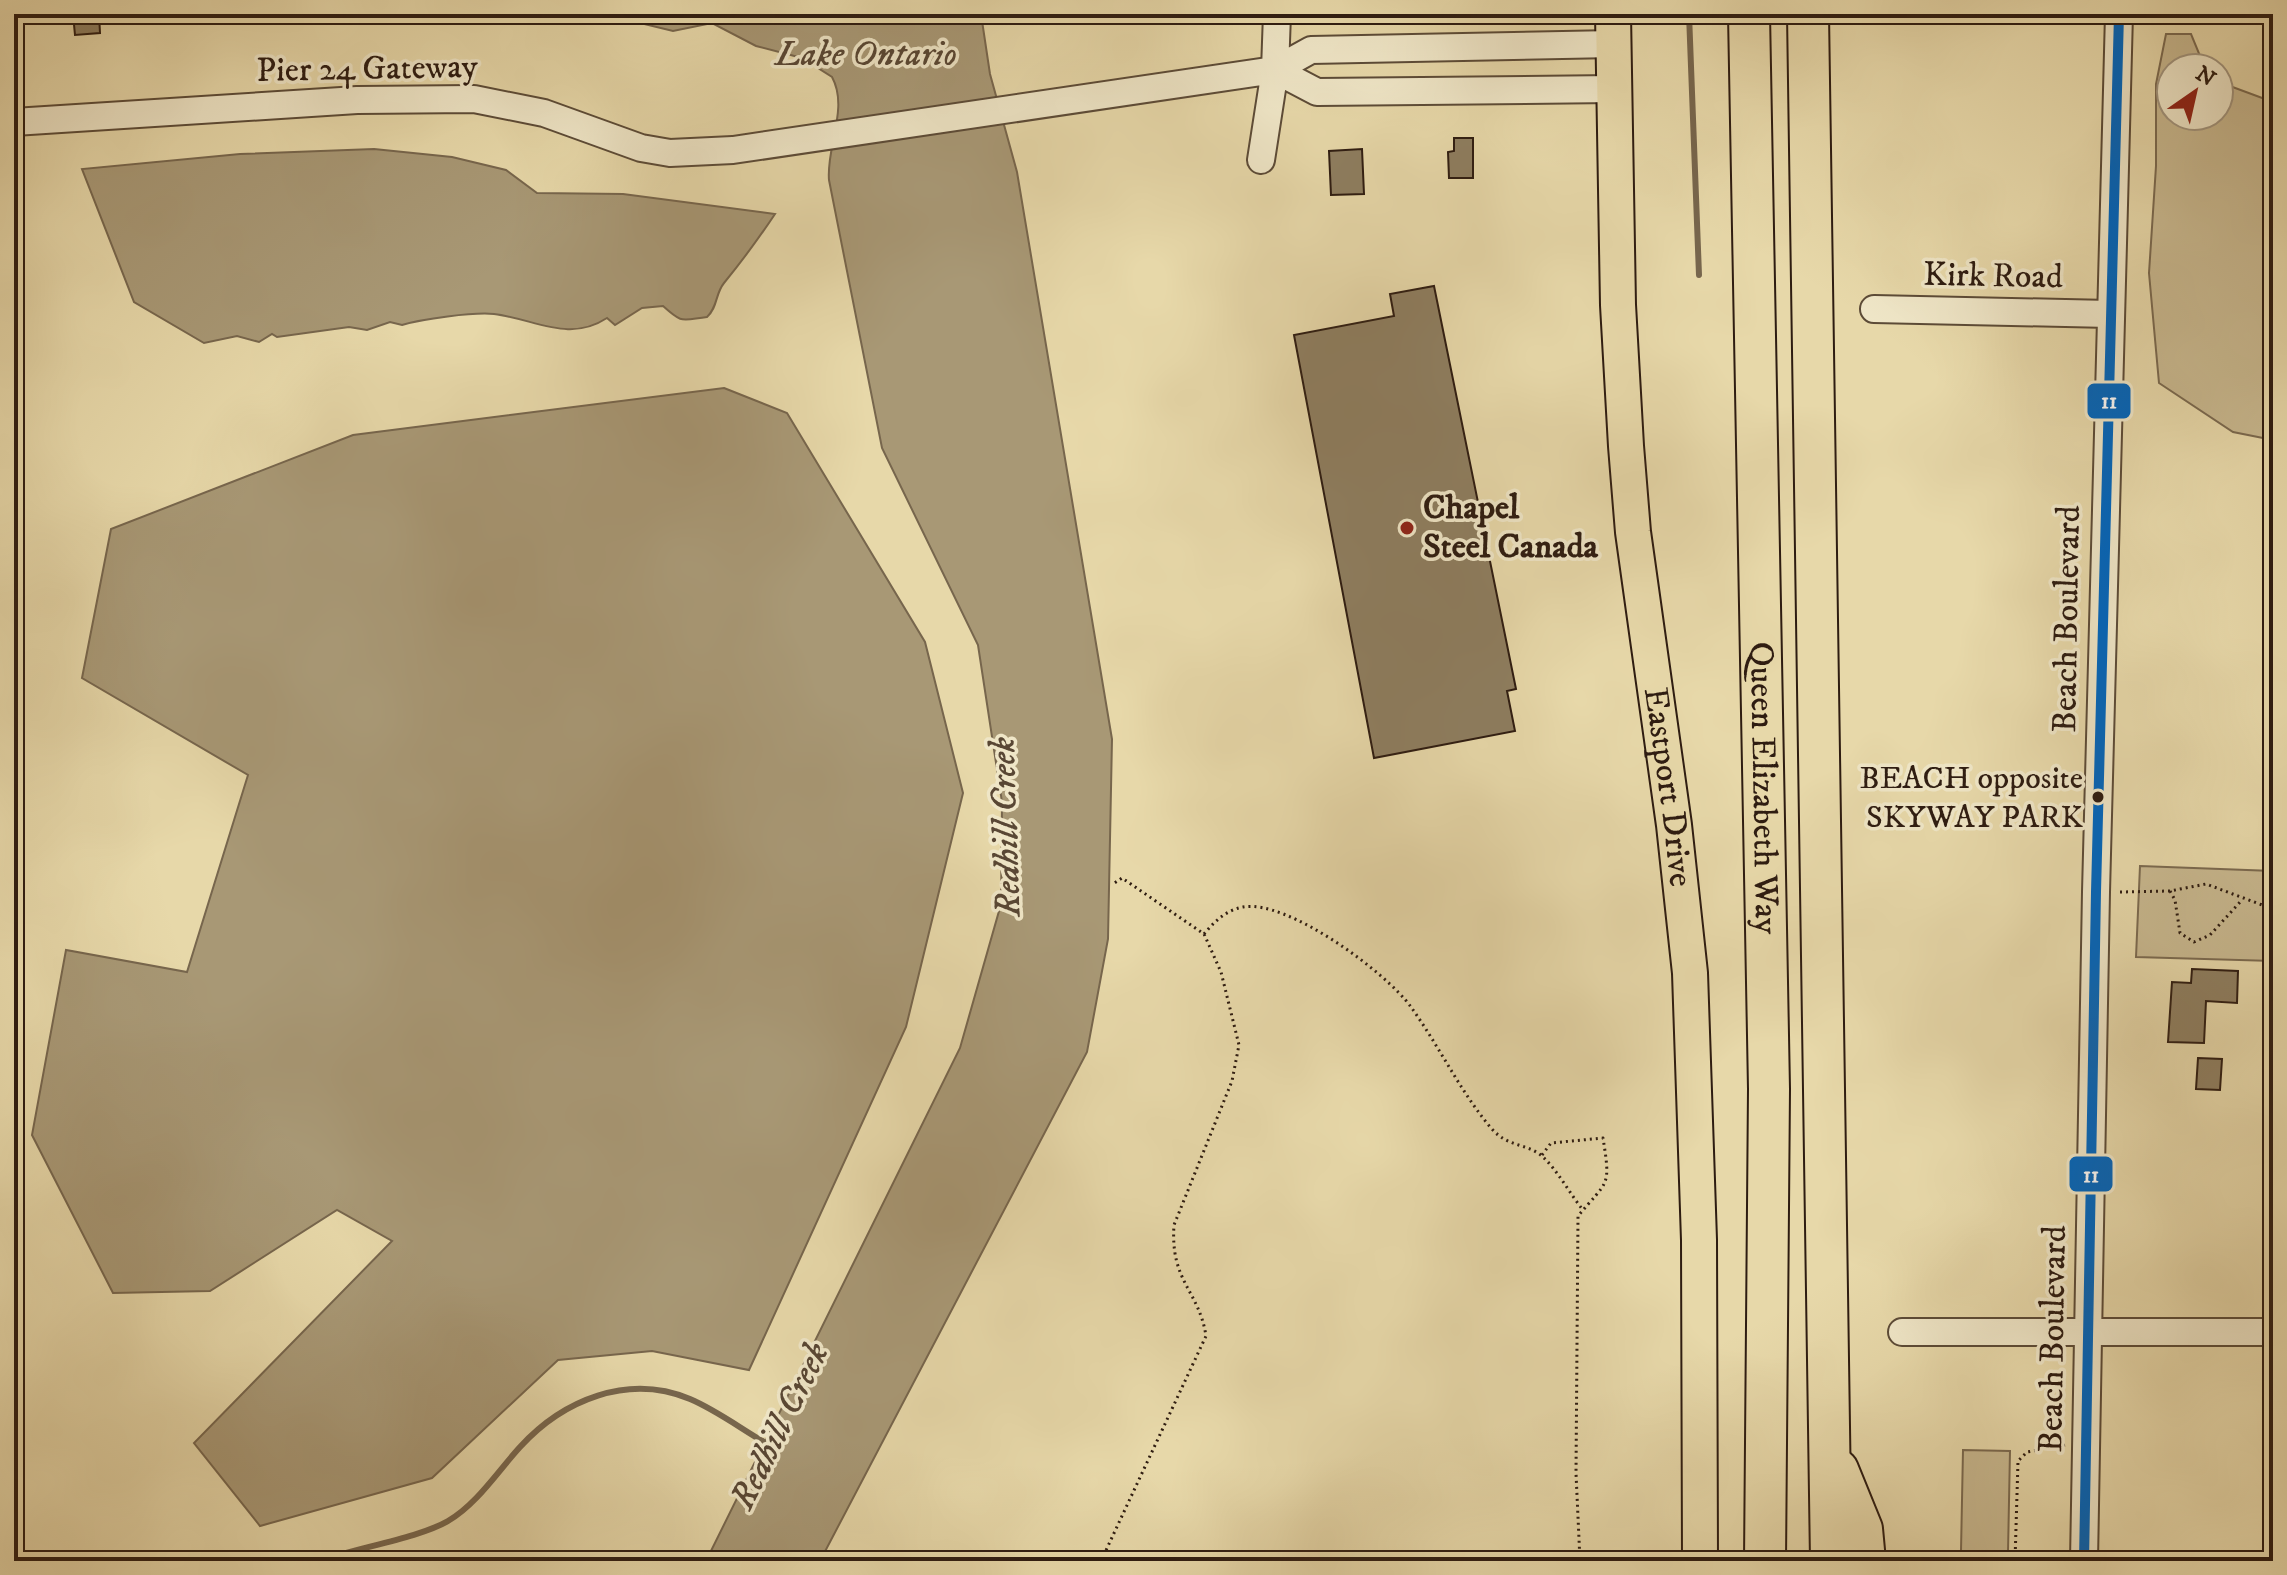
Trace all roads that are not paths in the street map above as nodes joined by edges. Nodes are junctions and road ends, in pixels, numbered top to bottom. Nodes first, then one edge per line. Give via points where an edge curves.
1 (1277, 14) edge
2 (1749, 14) edge
3 (1808, 14) edge
4 (2119, 14) edge
5 (1613, 29) edge
6 (1275, 70) junction
7 (1614, 89) junction
8 (14, 122) edge
9 (1261, 160) dead end
10 (1874, 309) dead end
11 (2110, 314) junction
12 (2090, 1331) junction
13 (1902, 1332) dead end
14 (2273, 1332) edge
15 (1830, 1447) junction
16 (1700, 1561) edge
17 (1765, 1561) edge
18 (1831, 1561) edge
19 (1865, 1561) edge
20 (2084, 1561) edge

1 - 6 street
2 - 17 highway, Queen Elizabeth Way via 1769,1089
3 - 15 highway, Queen Elizabeth Way
4 - 11 street, Beach Boulevard
5 - 6 street via 1311,50
5 - 7 main road, Eastport Drive
6 - 7 street via 1317,92
6 - 8 street, Pier 24 Gateway via 733,150 670,153 510,103 427,97
6 - 9 street
7 - 16 main road, Eastport Drive via 1620,358 1633,532 1690,973 1699,1225
10 - 11 street, Kirk Road
11 - 12 street, Beach Boulevard
12 - 13 street
12 - 14 street
12 - 20 street, Beach Boulevard
15 - 18 highway, Queen Elizabeth Way
15 - 19 highway via 1862,1529

